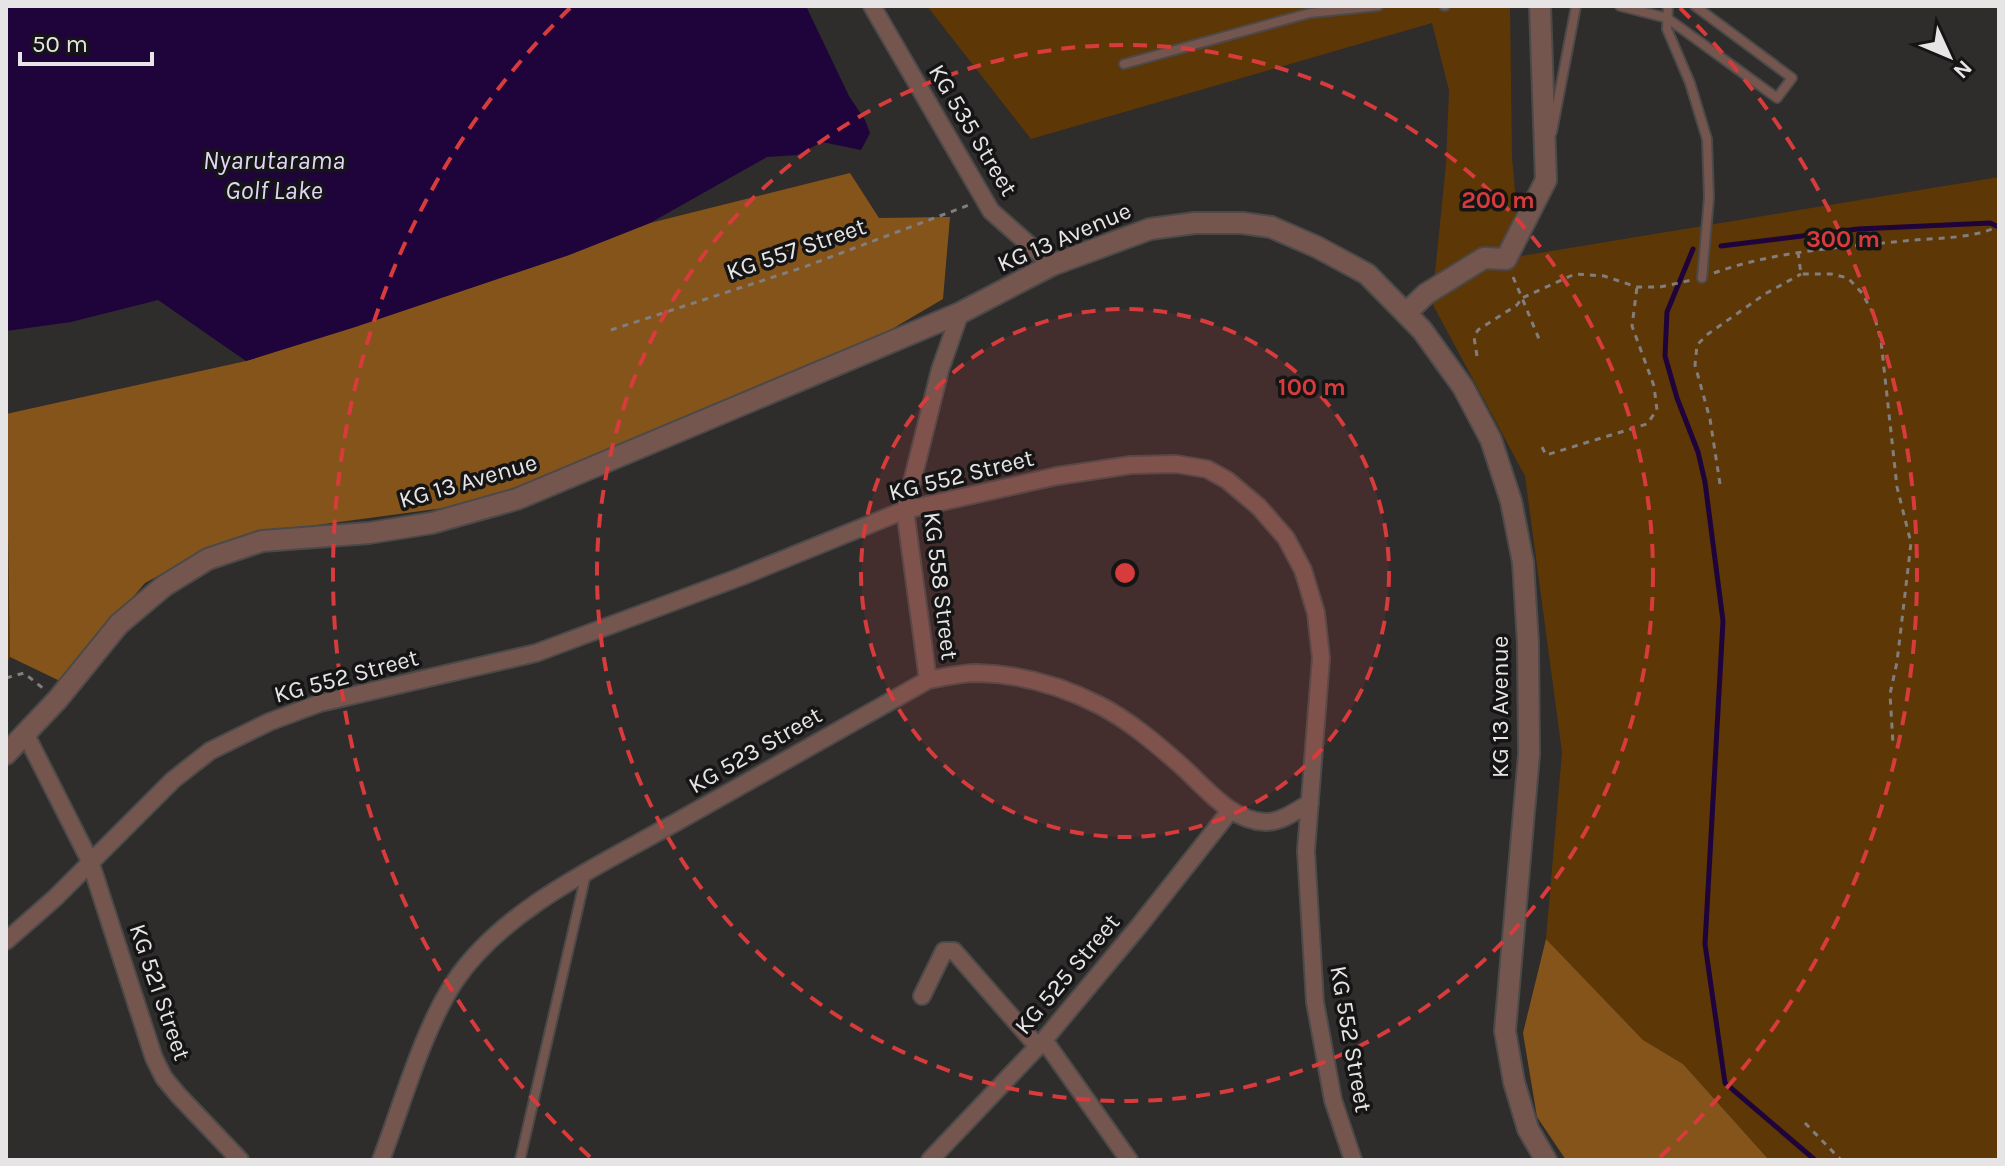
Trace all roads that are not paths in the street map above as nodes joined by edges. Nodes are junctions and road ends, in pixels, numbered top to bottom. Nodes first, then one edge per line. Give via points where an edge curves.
1 (872, 6) edge
2 (1378, 6) edge
3 (1540, 6) edge
4 (1576, 6) edge
5 (1620, 6) edge
6 (1668, 6) edge
7 (1695, 6) edge
8 (1667, 18) junction
9 (1124, 64) dead end
10 (1546, 180) junction
11 (1052, 265) junction
12 (1702, 278) road end
13 (960, 313) junction
14 (1406, 313) junction
15 (905, 510) junction
16 (928, 680) junction
17 (25, 733) junction
18 (6, 754) edge
19 (1310, 803) junction
20 (1230, 811) junction
21 (90, 861) junction
22 (586, 874) junction
23 (6, 941) edge
24 (922, 996) dead end
25 (1041, 1044) junction
26 (240, 1160) edge
27 (381, 1160) edge
28 (520, 1160) edge
29 (930, 1160) edge
30 (1129, 1160) edge
31 (1353, 1160) edge
32 (1546, 1160) edge

1 - 11 street, KG 535 Street via 991,211
2 - 9 lane via 1310,13
3 - 10 street
4 - 10 lane
5 - 8 lane
6 - 8 lane
7 - 8 lane via 1792,78 1777,98
8 - 12 lane via 1707,139 1709,198
10 - 14 street via 1506,259 1484,258 1426,294
11 - 13 street, KG 13 Avenue
11 - 14 street, KG 13 Avenue via 1150,229 1242,223 1271,227 1367,274
13 - 15 street, KG 558 Street
13 - 17 street, KG 13 Avenue via 517,499 432,523 262,541 208,559 164,586 119,624
14 - 32 street, KG 13 Avenue via 1463,387 1491,440 1523,562 1529,754 1505,1031 1528,1129
15 - 16 street, KG 558 Street
15 - 19 street, KG 552 Street via 1131,465 1176,464 1207,469 1227,480 1286,538 1316,613 1321,658
15 - 21 street, KG 552 Street via 536,653 320,703 269,722 210,751
16 - 20 street, KG 523 Street via 975,673 1062,688 1128,722
16 - 22 street, KG 523 Street
17 - 18 street, KG 13 Avenue
17 - 21 street, KG 521 Street
19 - 20 street, KG 523 Street via 1271,822
19 - 31 street, KG 552 Street via 1306,851 1315,1002 1333,1100
20 - 25 street, KG 525 Street
21 - 23 street, KG 552 Street
21 - 26 street, KG 521 Street via 164,1078
22 - 27 street, KG 523 Street via 516,918 456,980 436,1013
22 - 28 lane
24 - 25 street via 939,958 944,951 954,951
25 - 29 street, KG 525 Street
25 - 30 street

